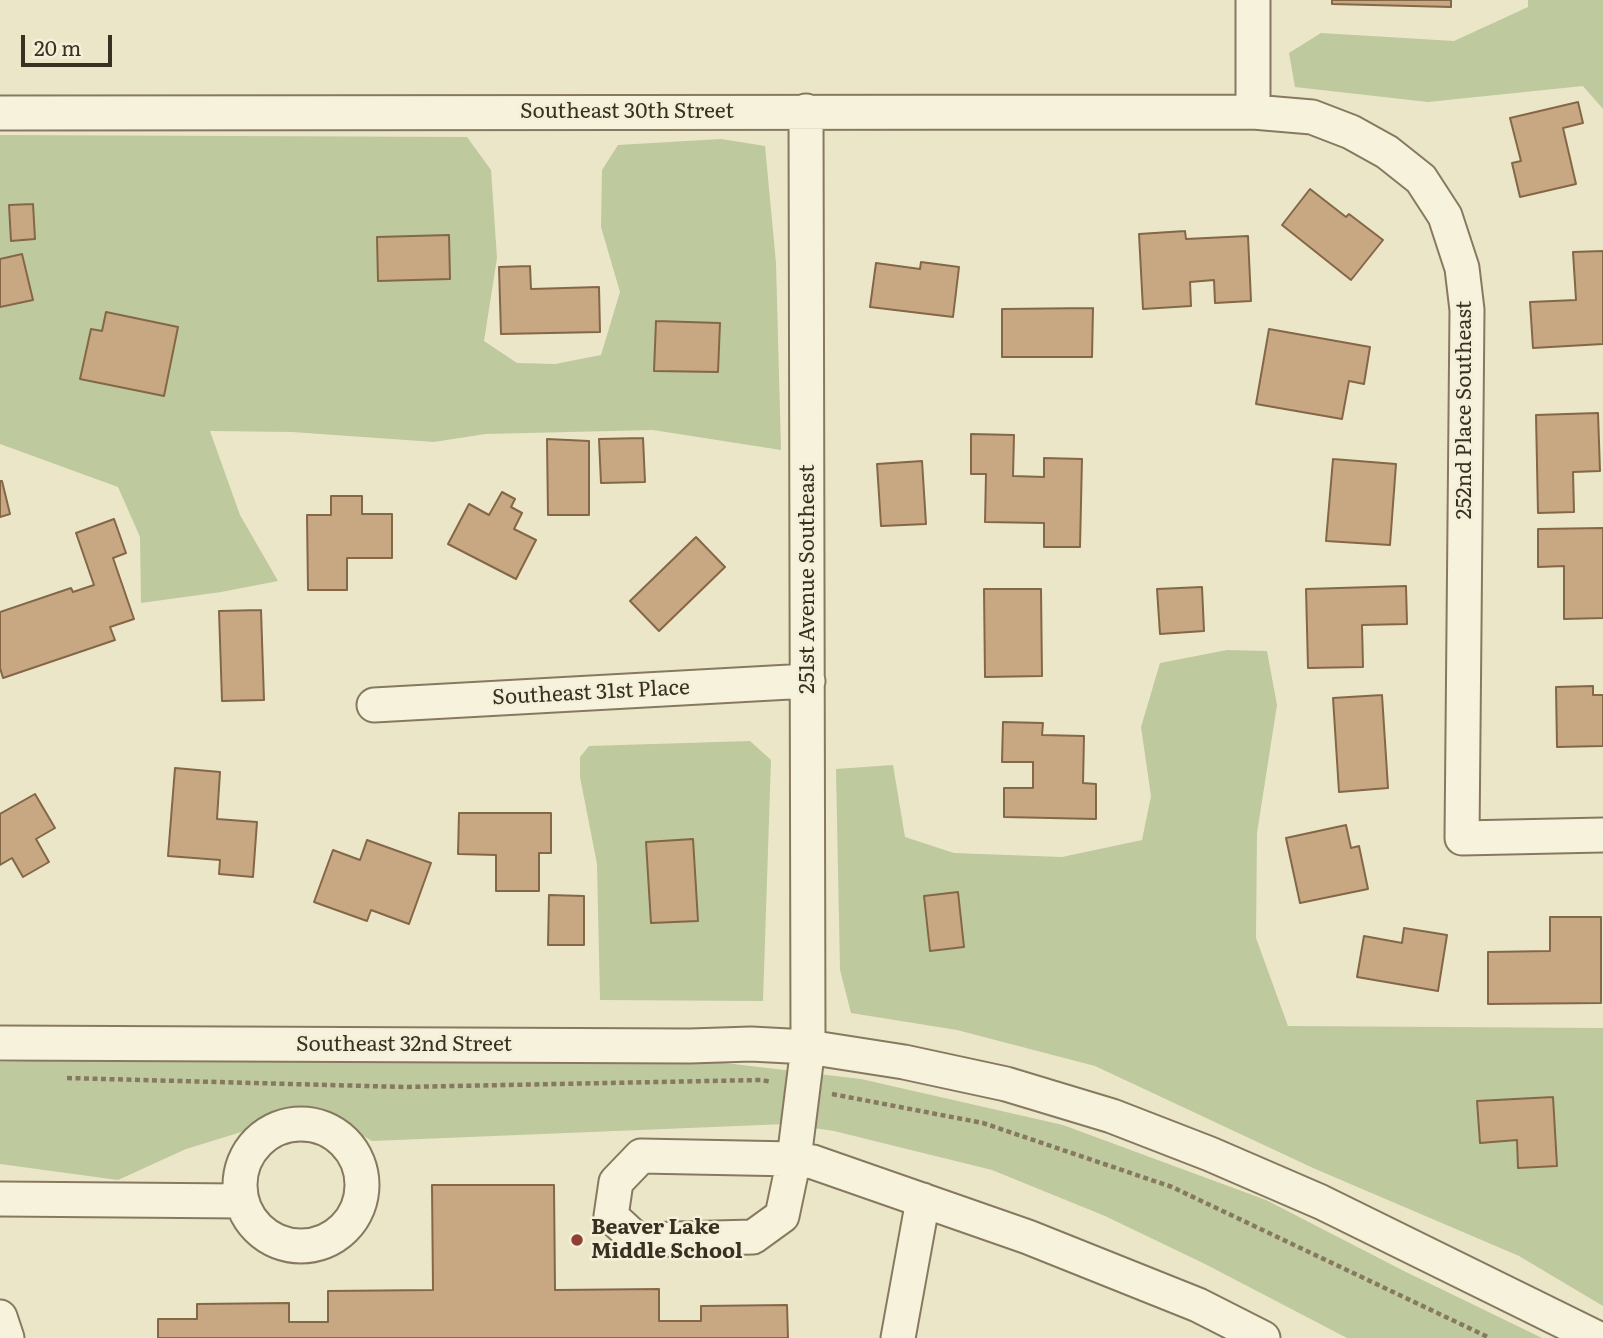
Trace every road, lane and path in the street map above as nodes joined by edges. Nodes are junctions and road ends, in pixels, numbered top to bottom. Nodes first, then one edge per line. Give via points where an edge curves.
1 (1252, 0) edge
2 (806, 111) junction
3 (1253, 112) junction
4 (0, 113) edge
5 (808, 681) junction
6 (374, 705) dead end
7 (1603, 835) edge
8 (0, 1043) edge
9 (808, 1047) junction
10 (794, 1159) junction
11 (0, 1199) edge
12 (923, 1200) junction
13 (241, 1201) dead end
14 (0, 1317) edge
15 (7, 1338) edge
16 (898, 1338) edge
17 (1263, 1338) edge
18 (1597, 1338) edge

1 - 3 street
2 - 3 street, Southeast 30th Street
2 - 4 street, Southeast 30th Street
2 - 5 street, 251st Avenue Southeast
3 - 7 street, 252nd Place Southeast via 1312,117 1350,132 1387,152 1421,179 1446,216 1462,268 1467,310 1462,838
5 - 6 street, Southeast 31st Place
5 - 9 street, 251st Avenue Southeast
8 - 9 street, Southeast 32nd Street
9 - 10 street, 251st Avenue Southeast
9 - 18 street, Southeast 32nd Street via 1006,1084 1112,1116 1321,1202
10 - 10 street, 251st Avenue Southeast via 641,1156 616,1182 611,1216 637,1240 753,1237 782,1216
10 - 12 street
11 - 13 street
12 - 16 street
12 - 17 street via 1198,1305
14 - 15 street

